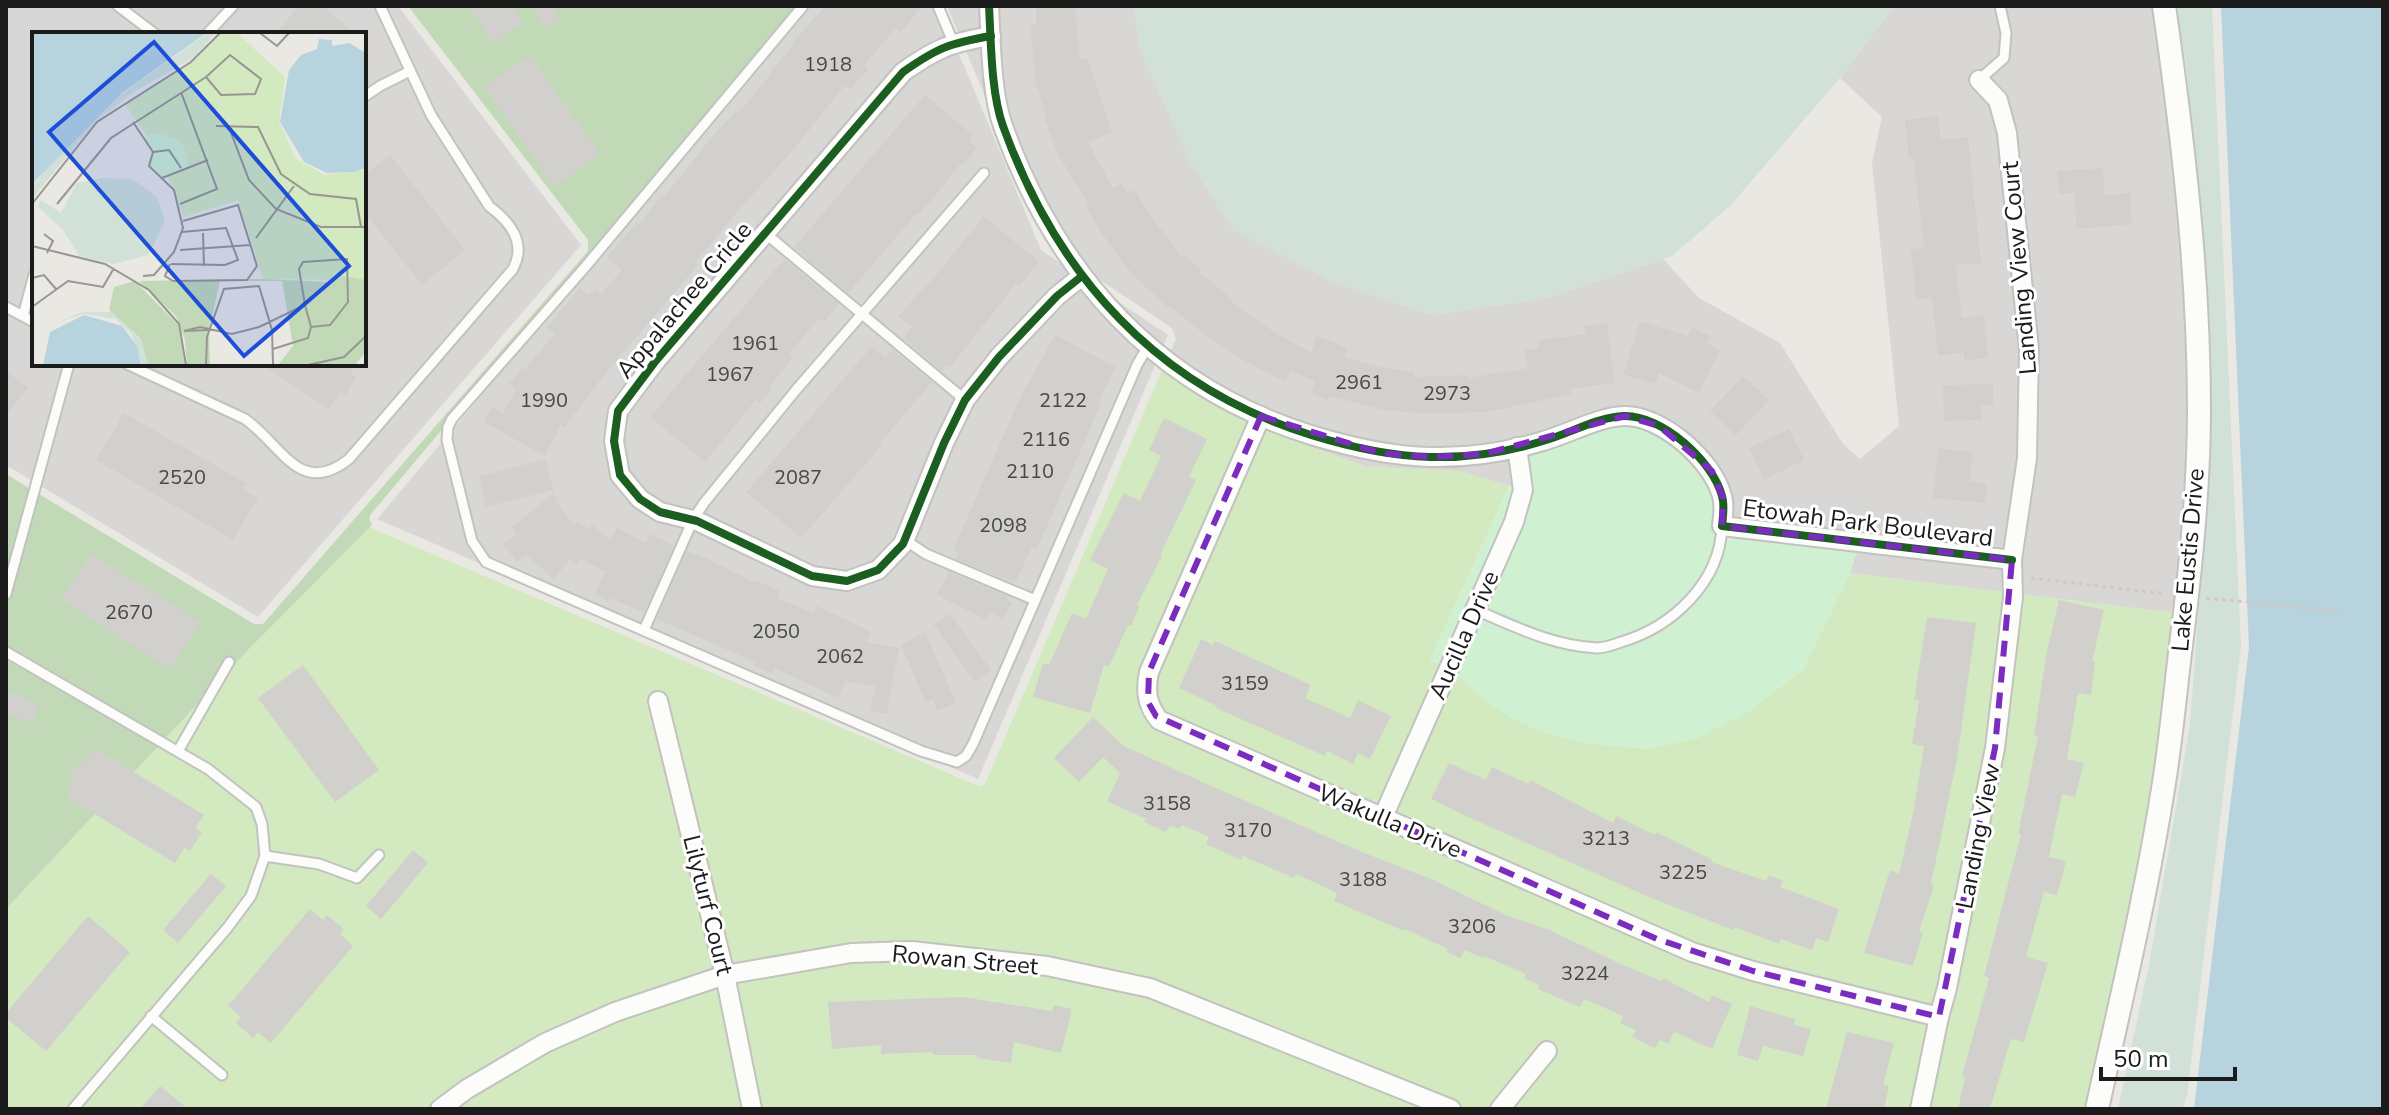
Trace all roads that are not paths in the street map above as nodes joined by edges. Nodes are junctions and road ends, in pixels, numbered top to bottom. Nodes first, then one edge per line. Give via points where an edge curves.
1 (118, 6) edge
2 (233, 6) edge
3 (380, 6) edge
4 (803, 6) edge
5 (938, 6) edge
6 (989, 6) edge
7 (2000, 6) edge
8 (2164, 6) edge
9 (152, 32) edge
10 (209, 32) edge
11 (991, 36) junction
12 (953, 42) junction
13 (410, 71) junction
14 (1979, 80) joint
15 (366, 96) edge
16 (984, 173) dead end
17 (765, 233) junction
18 (1082, 276) junction
19 (32, 282) edge
20 (6, 307) edge
21 (864, 314) junction
22 (23, 316) junction
23 (32, 321) edge
24 (1148, 346) junction
25 (68, 366) edge
26 (131, 366) edge
27 (965, 400) junction
28 (1261, 416) junction
29 (1517, 447) junction
30 (693, 520) junction
31 (1722, 526) junction
32 (905, 540) junction
33 (2012, 560) junction
34 (6, 594) edge
35 (1035, 600) junction
36 (1476, 610) junction
37 (644, 630) junction
38 (6, 652) edge
39 (229, 662) dead end
40 (658, 701) dead end
41 (178, 751) junction
42 (1383, 817) junction
43 (379, 855) dead end
44 (265, 856) junction
45 (725, 975) junction
46 (151, 1016) junction
47 (1939, 1017) junction
48 (1547, 1051) dead end
49 (222, 1075) dead end
50 (73, 1109) edge
51 (440, 1109) edge
52 (752, 1109) edge
53 (1451, 1109) edge
54 (1500, 1109) edge
55 (1920, 1109) edge
56 (2097, 1109) edge

1 - 9 lane
2 - 10 lane
3 - 13 lane
4 - 37 lane via 448,427 472,541 486,562
5 - 12 lane
6 - 11 street, Etowah Park Boulevard
7 - 14 lane via 2004,58
8 - 56 street, Lake Eustis Drive via 2190,235 2199,412 2187,596 2164,787
11 - 12 street, Appalachee Cricle
11 - 18 street, Etowah Park Boulevard via 1002,123 1051,233
12 - 17 street, Appalachee Cricle via 903,72
13 - 15 lane
13 - 26 lane via 431,115 489,206 511,226 518,260 349,459 335,470 310,475 245,419
14 - 33 street, Landing View Court via 1998,100 2007,133 2029,349 2027,458
16 - 21 lane
17 - 21 lane
17 - 30 street, Appalachee Cricle via 618,411 614,441 620,475 640,499 660,512
18 - 24 street, Etowah Park Boulevard
18 - 27 street, Appalachee Cricle via 999,357
19 - 22 lane
20 - 22 lane
21 - 27 lane
21 - 30 lane
22 - 23 lane
24 - 28 street, Etowah Park Boulevard via 1190,379
24 - 35 lane
25 - 34 lane
27 - 32 street, Appalachee Cricle
28 - 29 street, Etowah Park Boulevard via 1380,453 1431,457
28 - 42 street, Wakulla Drive via 1149,672 1148,702 1167,725
29 - 31 street, Etowah Park Boulevard via 1625,416 1659,426 1690,447 1712,471 1723,498
29 - 36 street, Aucilla Drive via 1523,490
30 - 32 street, Appalachee Cricle via 812,576 847,581 878,570
30 - 37 lane
31 - 33 street, Etowah Park Boulevard
31 - 36 lane via 1712,566 1696,593 1646,635 1601,648 1550,642
32 - 35 lane
33 - 47 street, Landing View via 2013,597 1995,748
35 - 37 lane via 973,744 957,762
36 - 42 street, Aucilla Drive
38 - 41 lane
39 - 41 lane
40 - 45 street, Lilyturf Court
41 - 44 lane via 256,807
42 - 47 street, Wakulla Drive via 1692,952
43 - 44 lane via 357,878 319,864
44 - 46 lane via 251,896
45 - 51 street, Rowan Street via 615,1012 545,1043
45 - 52 street, Lilyturf Court
45 - 53 street, Rowan Street via 851,953 897,951 1047,966 1150,988
46 - 49 lane
46 - 50 lane
47 - 55 street, Landing View
48 - 54 street

